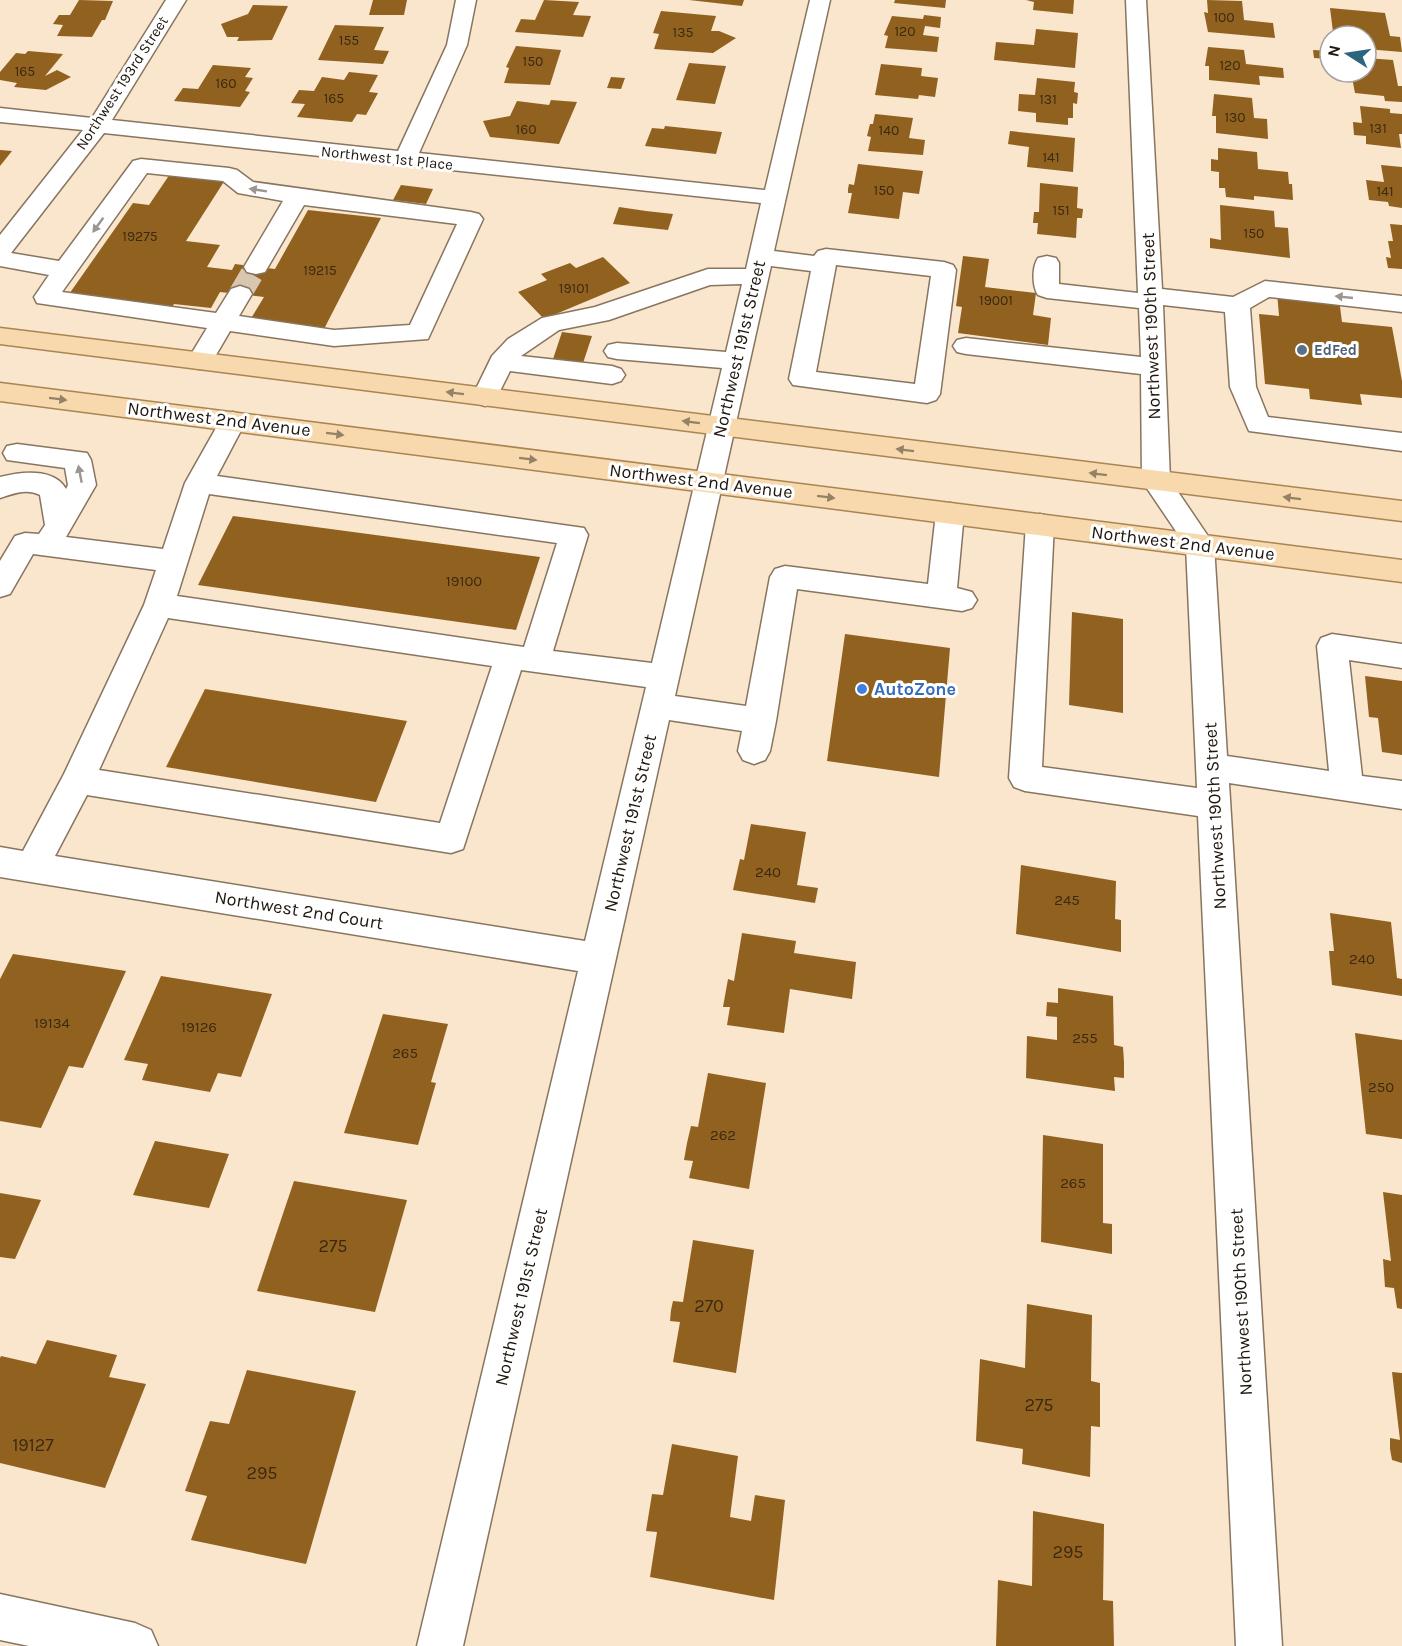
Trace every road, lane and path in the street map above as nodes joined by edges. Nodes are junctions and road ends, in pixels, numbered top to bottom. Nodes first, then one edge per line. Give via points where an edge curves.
1 (176, 0) edge
2 (466, 0) edge
3 (820, 0) edge
4 (1136, 0) edge
5 (0, 115) edge
6 (98, 126) junction
7 (405, 160) junction
8 (297, 197) junction
9 (775, 198) junction
10 (0, 251) edge
11 (0, 259) edge
12 (1047, 263) dead end
13 (824, 265) junction
14 (759, 266) junction
15 (256, 267) tunnel mouth
16 (65, 270) junction
17 (240, 294) tunnel mouth
18 (1151, 299) junction
19 (1402, 304) edge
20 (629, 305) junction
21 (1237, 305) junction
22 (223, 322) junction
23 (0, 336) edge
24 (966, 346) dead end
25 (200, 361) junction
26 (737, 361) junction
27 (501, 362) junction
28 (615, 363) junction
29 (1154, 367) junction
30 (0, 392) edge
31 (485, 397) junction
32 (598, 411) junction
33 (233, 421) junction
34 (722, 426) junction
35 (1402, 442) edge
36 (17, 453) dead end
37 (709, 481) junction
38 (1156, 481) junction
39 (199, 483) junction
40 (0, 488) edge
41 (1402, 512) edge
42 (950, 513) junction
43 (1040, 525) junction
44 (53, 536) junction
45 (1200, 545) junction
46 (173, 561) junction
47 (1402, 571) edge
48 (0, 586) edge
49 (159, 605) junction
50 (1402, 656) edge
51 (523, 658) junction
52 (660, 692) junction
53 (760, 721) junction
54 (754, 751) dead end
55 (1212, 767) junction
56 (78, 780) junction
57 (1347, 787) junction
58 (1402, 795) edge
59 (1214, 804) junction
60 (16, 865) edge
61 (599, 959) junction
62 (0, 1617) edge
63 (135, 1646) edge
64 (440, 1646) edge
65 (1259, 1646) edge

1 - 6 street, Northwest 193rd Street
2 - 7 street via 457,45
3 - 9 street, Northwest 191st Street
4 - 18 street, Northwest 190th Street
5 - 6 street, Northwest 1st Place
6 - 7 street, Northwest 1st Place
6 - 10 street, Northwest 193rd Street
7 - 9 street, Northwest 1st Place
8 - 15 street
8 -> 16 street via 246,188 229,175 141,166
8 - 22 street via 471,219 419,333 334,338
9 - 14 street, Northwest 191st Street
11 - 16 street
12 - 18 street via 1047,290
13 - 13 street via 826,256 944,270 927,394 802,379
13 - 14 street
14 - 20 street via 708,277
14 - 26 street, Northwest 191st Street
16 - 22 street via 46,297
17 - 22 street
18 - 21 street
18 - 29 street, Northwest 190th Street
19 -> 21 street via 1265,289
20 - 27 street via 551,324 517,345
20 - 28 street
21 - 35 street via 1243,387 1258,425
22 - 25 street
23 - 25 main road
24 - 29 street
31 -> 25 main road
26 - 28 street
26 - 34 street, Northwest 191st Street
27 - 28 street
27 - 31 street
28 - 32 street
29 - 38 street, Northwest 190th Street
30 -> 33 main road, Northwest 2nd Avenue
31 - 32 main road
34 -> 32 main road
33 -> 37 main road, Northwest 2nd Avenue
33 - 39 street
34 - 37 street, Northwest 191st Street
38 -> 34 main road
44 -> 36 street via 82,485 77,460
37 -> 42 main road, Northwest 2nd Avenue
37 - 52 street, Northwest 191st Street
41 -> 38 main road
38 - 45 street
39 - 46 street
39 - 51 street via 574,535
40 - 44 street via 11,482 53,490
42 - 43 main road, Northwest 2nd Avenue
42 - 53 street via 951,599 785,577
43 - 45 main road, Northwest 2nd Avenue
43 - 59 street via 1025,778
44 - 46 street
44 - 48 street via 25,543
45 - 47 main road, Northwest 2nd Avenue
45 - 55 street, Northwest 190th Street
46 - 49 street
49 - 51 street
49 - 56 street
50 - 57 street via 1332,646
51 - 52 street
51 - 56 street via 451,839
52 - 53 street
52 - 61 street, Northwest 191st Street
53 - 54 street
55 - 57 street
55 - 59 street, Northwest 190th Street
56 - 60 street
57 - 58 street
59 - 65 street, Northwest 190th Street
60 - 61 street, Northwest 2nd Court
61 - 64 street, Northwest 191st Street
62 - 63 street

